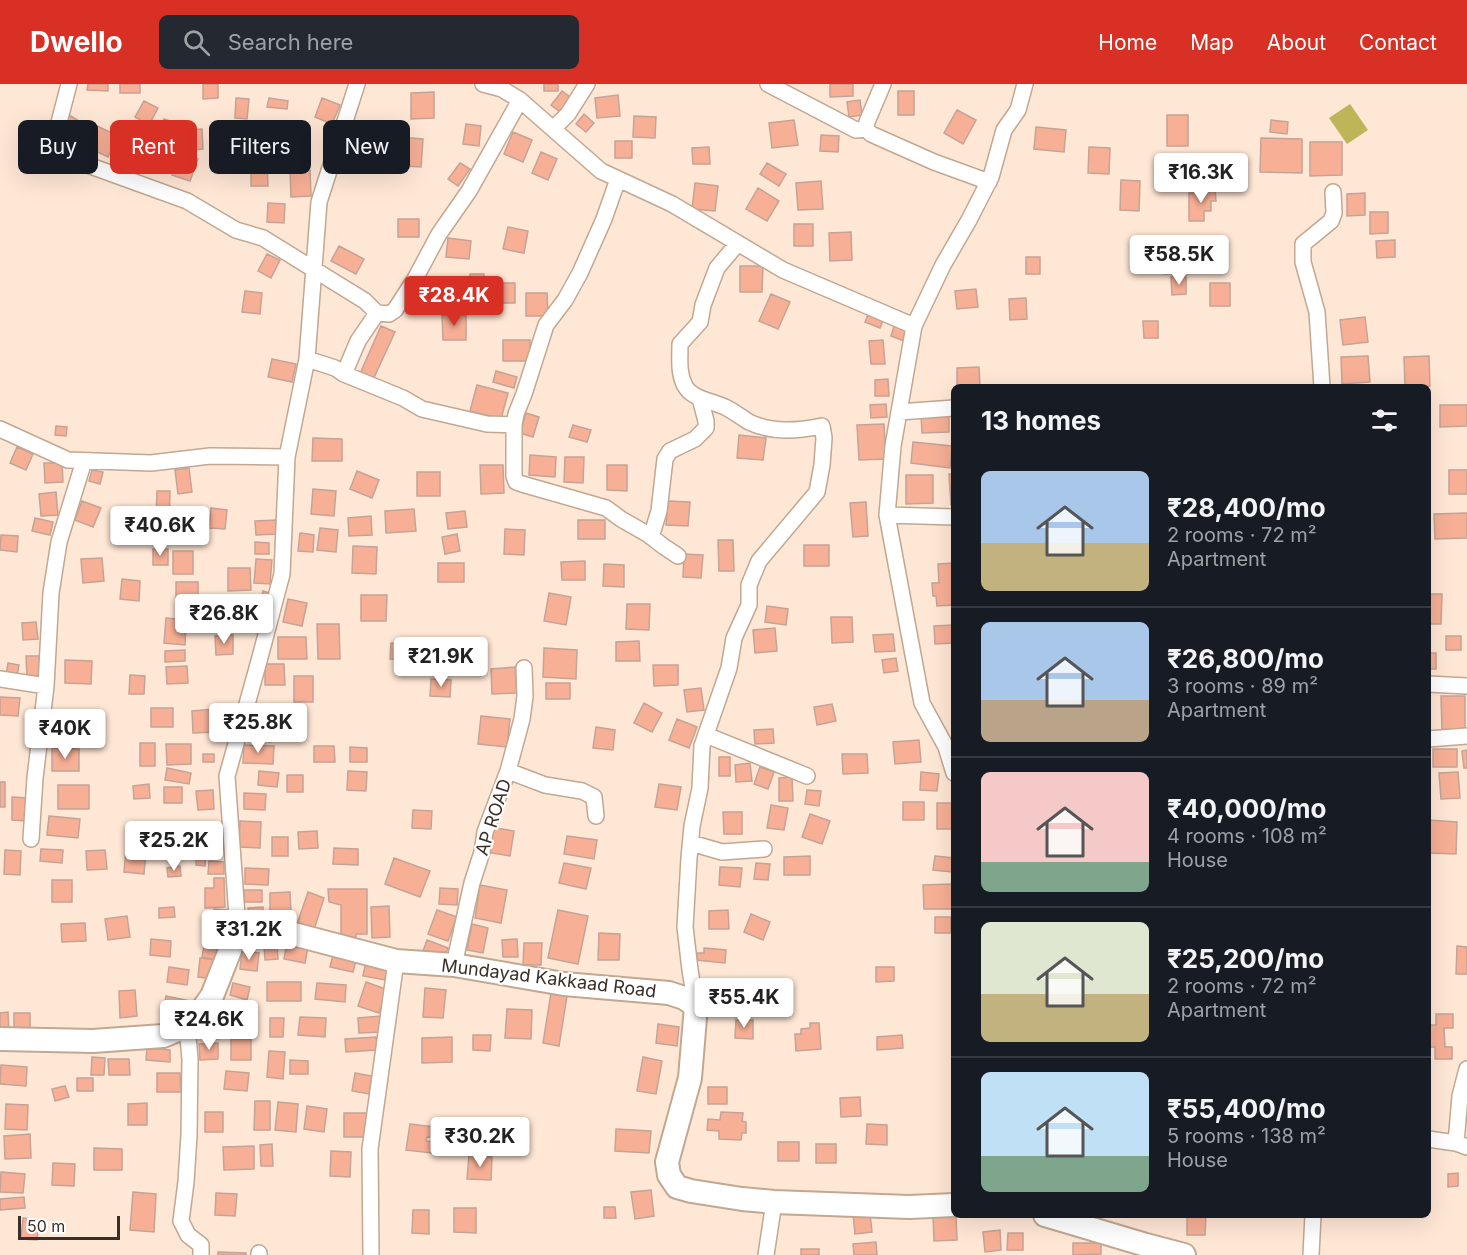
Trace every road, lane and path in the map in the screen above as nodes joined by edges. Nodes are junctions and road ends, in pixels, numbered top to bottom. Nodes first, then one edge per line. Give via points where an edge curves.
1 (69, 84) edge
2 (357, 84) edge
3 (485, 84) edge
4 (587, 84) edge
5 (884, 84) edge
6 (1025, 84) edge
7 (771, 85) edge
8 (520, 100) junction
9 (554, 129) junction
10 (867, 129) junction
11 (618, 179) junction
12 (988, 182) junction
13 (1333, 192) dead end
14 (738, 243) junction
15 (314, 269) junction
16 (376, 313) junction
17 (914, 326) junction
18 (307, 359) junction
19 (344, 374) junction
20 (1322, 384) edge
21 (700, 398) junction
22 (951, 408) edge
23 (899, 412) junction
24 (514, 425) junction
25 (0, 429) edge
26 (287, 457) junction
27 (84, 461) junction
28 (887, 515) junction
29 (951, 517) edge
30 (651, 537) junction
31 (678, 556) dead end
32 (524, 668) dead end
33 (0, 679) edge
34 (1431, 684) edge
35 (46, 686) junction
36 (1467, 686) edge
37 (706, 735) junction
38 (1467, 736) edge
39 (1431, 740) edge
40 (950, 746) edge
41 (508, 771) junction
42 (807, 777) dead end
43 (596, 816) dead end
44 (31, 839) dead end
45 (691, 843) junction
46 (764, 849) dead end
47 (238, 930) junction
48 (396, 961) junction
49 (454, 964) junction
50 (696, 1006) junction
51 (187, 1026) junction
52 (0, 1039) edge
53 (1467, 1069) edge
54 (1431, 1140) edge
55 (1462, 1145) edge
56 (774, 1202) junction
57 (951, 1205) edge
58 (1055, 1218) edge
59 (1313, 1218) edge
60 (201, 1255) edge
61 (371, 1255) edge
62 (766, 1255) edge
63 (1184, 1255) edge
64 (1311, 1255) edge

1 - 15 street via 51,153 187,201 236,230 263,238
2 - 15 street via 319,202
3 - 8 street
4 - 9 street
5 - 10 street
6 - 12 street via 1018,110 1004,130
7 - 10 street via 856,130
8 - 9 street
8 - 16 street via 395,310 389,314
9 - 11 street via 601,171
10 - 12 street via 934,162
11 - 14 street via 672,204
11 - 24 street via 580,273 546,325
12 - 17 street
13 - 20 street via 1331,221 1303,244 1303,262 1317,312
14 - 17 street via 783,270
14 - 21 street via 717,268 700,322 680,344 685,387
15 - 16 street via 365,301
15 - 18 street
16 - 19 street
17 - 23 street
18 - 19 street
18 - 26 street
19 - 24 street via 422,409 487,424
21 - 30 street via 706,428 695,439 670,451 665,459 659,512
21 - 37 street via 726,407 762,428 804,430 822,426 824,438 817,492 759,561 749,585 749,605 734,638 729,668
22 - 23 street
23 - 28 street
24 - 30 street via 516,482 606,508
25 - 27 street via 68,460
26 - 27 street via 210,456 151,463
26 - 47 street via 282,574 227,776
27 - 35 street via 59,542 51,593
28 - 29 street
28 - 40 street via 922,703
30 - 31 street
32 - 41 street, AP ROAD via 522,719
33 - 35 street
34 - 36 street
35 - 44 street
37 - 42 street
37 - 45 street
38 - 39 street
41 - 43 street via 594,797
41 - 49 street, AP ROAD via 484,832
45 - 46 street via 722,852
45 - 50 street via 685,927
47 - 48 main road, Mundayad Kakkaad Road via 254,926 282,931
47 - 51 main road via 212,996
48 - 49 main road, Mundayad Kakkaad Road
48 - 61 street via 370,1149
49 - 50 main road, Mundayad Kakkaad Road via 564,984 669,993
50 - 56 main road via 690,1078 667,1162 669,1175 677,1186 691,1191
51 - 52 main road via 163,1036 93,1041
51 - 60 street via 189,1135 181,1221 188,1235 201,1245
53 - 55 street via 1460,1096
54 - 55 street
56 - 57 main road
56 - 62 street
58 - 63 main road
59 - 64 street

